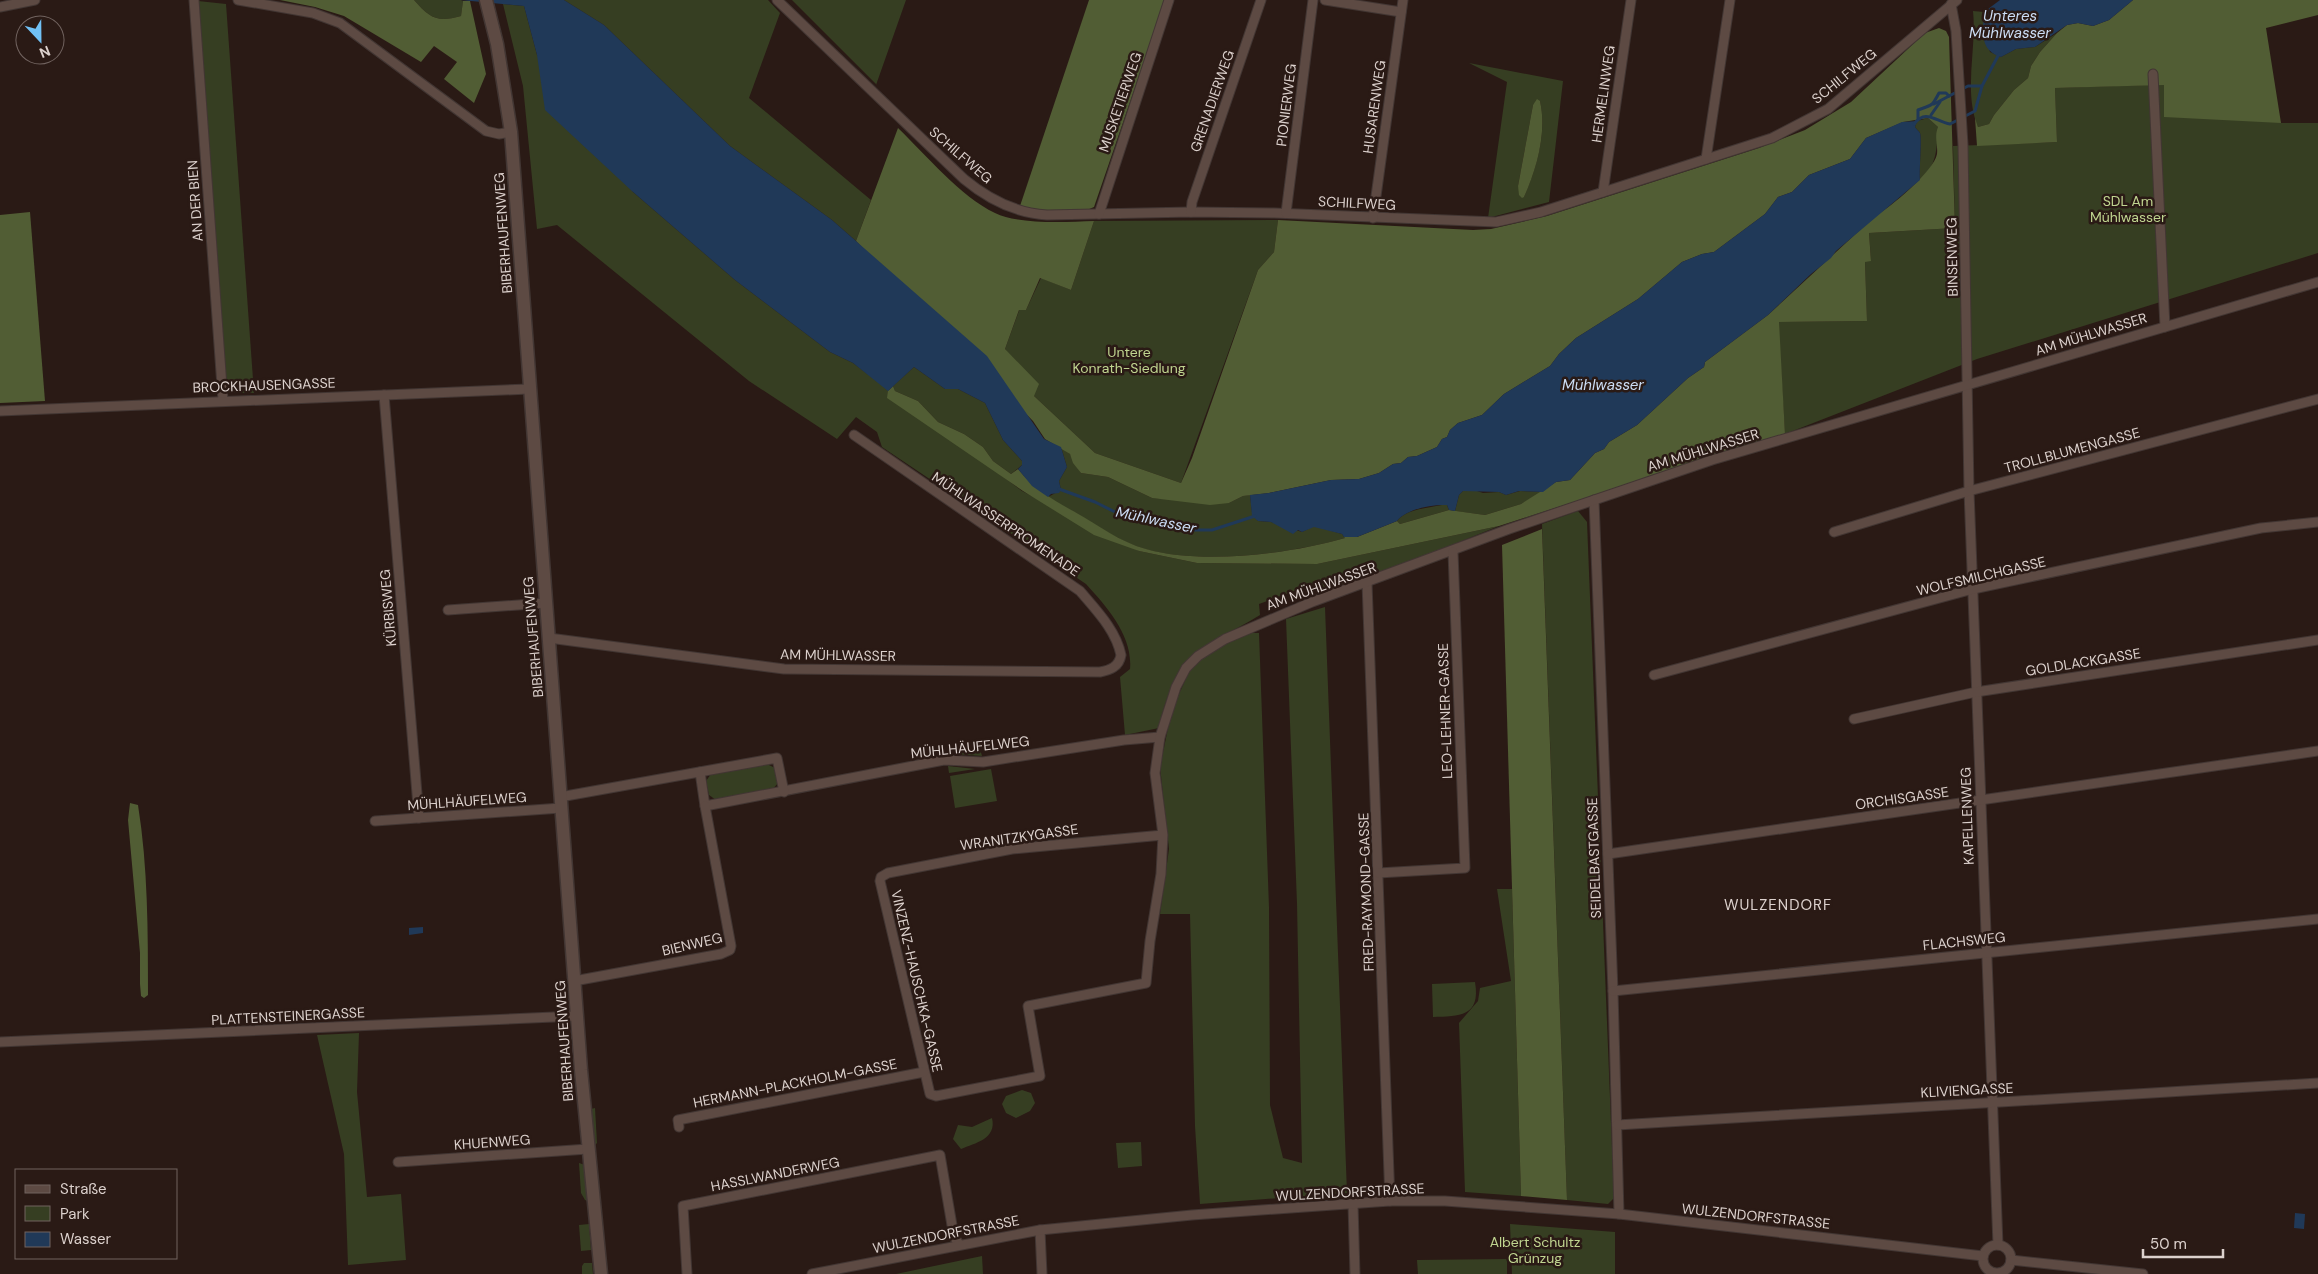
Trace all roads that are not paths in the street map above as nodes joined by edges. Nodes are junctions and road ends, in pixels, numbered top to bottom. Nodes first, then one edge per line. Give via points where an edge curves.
1 (35, 0) edge
2 (194, 0) edge
3 (238, 0) edge
4 (486, 0) edge
5 (776, 0) edge
6 (1169, 0) edge
7 (1261, 0) edge
8 (1313, 0) edge
9 (1325, 0) edge
10 (1403, 0) edge
11 (1631, 0) edge
12 (1730, 0) edge
13 (1954, 2) edge
14 (0, 6) edge
15 (1401, 12) junction
16 (2153, 74) dead end
17 (511, 132) junction
18 (1706, 160) junction
19 (1603, 192) junction
20 (1191, 212) junction
21 (1286, 213) junction
22 (1098, 214) junction
23 (1373, 218) junction
24 (2318, 282) edge
25 (2165, 327) junction
26 (1968, 385) junction
27 (529, 389) junction
28 (384, 395) junction
29 (223, 400) junction
30 (2318, 400) edge
31 (0, 410) edge
32 (854, 435) dead end
33 (1969, 491) junction
34 (1594, 500) junction
35 (2318, 522) edge
36 (1834, 532) dead end
37 (1453, 552) junction
38 (1367, 583) junction
39 (1973, 589) junction
40 (546, 604) junction
41 (448, 610) dead end
42 (549, 638) junction
43 (2318, 640) edge
44 (1121, 655) joint
45 (1654, 675) dead end
46 (1976, 692) junction
47 (1854, 719) dead end
48 (1160, 738) junction
49 (2318, 751) edge
50 (700, 772) junction
51 (784, 792) junction
52 (1980, 801) junction
53 (561, 802) junction
54 (705, 806) junction
55 (420, 818) junction
56 (375, 821) dead end
57 (1163, 835) junction
58 (1608, 854) junction
59 (1378, 873) junction
60 (881, 877) joint
61 (2318, 919) edge
62 (1986, 952) junction
63 (574, 981) junction
64 (1613, 991) junction
65 (577, 1016) junction
66 (0, 1042) edge
67 (924, 1072) junction
68 (2318, 1083) edge
69 (929, 1091) joint
70 (1991, 1103) junction
71 (1617, 1125) junction
72 (679, 1127) dead end
73 (588, 1149) junction
74 (398, 1162) dead end
75 (1390, 1201) junction
76 (1353, 1204) junction
77 (1619, 1214) junction
78 (1040, 1230) junction
79 (959, 1244) junction
80 (1998, 1245) junction
81 (1983, 1256) junction
82 (2011, 1260) junction
83 (602, 1274) edge
84 (687, 1274) edge
85 (812, 1274) edge
86 (1042, 1274) edge
87 (1355, 1274) edge
88 (1996, 1274) edge
89 (2143, 1274) edge

1 - 14 street
2 - 29 street, AN DER BIEN
3 - 17 street via 313,13 340,23 486,131
4 - 17 main road, BIBERHAUFENWEG via 507,95
5 - 22 street, SCHILFWEG via 903,122 983,193 1023,212
6 - 22 street, MUSKETIERWEG
7 - 20 street, GRENADIERWEG
8 - 21 street, PIONIERWEG
9 - 15 street
10 - 15 street, HUSARENWEG
11 - 19 street, HERMELINWEG
12 - 18 street
13 - 18 street, SCHILFWEG via 1828,109 1772,138
13 - 26 street, BINSENWEG via 1962,129
15 - 23 street, HUSARENWEG
16 - 25 street
17 - 27 main road, BIBERHAUFENWEG
18 - 19 street, SCHILFWEG
19 - 23 street, SCHILFWEG via 1542,212 1496,222
20 - 21 street, SCHILFWEG
20 - 22 street, SCHILFWEG
21 - 23 street, SCHILFWEG
24 - 25 street, AM MÜHLWASSER
25 - 26 street, AM MÜHLWASSER
26 - 33 street, KAPELLENWEG
26 - 34 street, AM MÜHLWASSER via 1712,460
27 - 28 street, BROCKHAUSENGASSE
27 - 40 main road, BIBERHAUFENWEG
28 - 29 street, BROCKHAUSENGASSE
28 - 55 street, KÜRBISWEG
29 - 31 street, BROCKHAUSENGASSE
30 - 33 street, TROLLBLUMENGASSE
32 - 44 street, MÜHLWASSERPROMENADE via 1080,591 1103,618
33 - 36 street, TROLLBLUMENGASSE
33 - 39 street, KAPELLENWEG
34 - 37 street, AM MÜHLWASSER
34 - 58 street, SEIDELBASTGASSE
35 - 39 street, WOLFSMILCHGASSE via 2261,528
37 - 38 street, AM MÜHLWASSER
37 - 59 street, LEO-LEHNER-GASSE via 1464,868
38 - 48 street, AM MÜHLWASSER via 1250,627 1198,656 1186,668 1176,687
38 - 59 street, FRED-RAYMOND-GASSE
39 - 45 street, WOLFSMILCHGASSE
39 - 46 street, KAPELLENWEG
40 - 41 street
40 - 42 main road, BIBERHAUFENWEG
42 - 44 street, AM MÜHLWASSER via 784,669 1100,672 1114,667
42 - 53 main road, BIBERHAUFENWEG
43 - 46 street, GOLDLACKGASSE
46 - 47 street, GOLDLACKGASSE
46 - 52 street, KAPELLENWEG
48 - 51 street, MÜHLHÄUFELWEG via 1124,740 983,762 944,760
48 - 57 street, AM MÜHLWASSER via 1155,773
49 - 52 street, ORCHISGASSE
50 - 51 street, MÜHLHÄUFELWEG via 777,758
50 - 53 street, MÜHLHÄUFELWEG
50 - 54 street
51 - 54 street, MÜHLHÄUFELWEG
52 - 58 street, ORCHISGASSE
52 - 62 street, KAPELLENWEG
53 - 55 street, MÜHLHÄUFELWEG
53 - 63 main road, BIBERHAUFENWEG
54 - 63 street, BIENWEG via 732,946 730,950
55 - 56 street, MÜHLHÄUFELWEG
57 - 60 street, WRANITZKYGASSE via 1012,849
57 - 69 street, AM MÜHLWASSER via 1146,983 1028,1006 1040,1076 936,1096
58 - 64 street, SEIDELBASTGASSE
59 - 75 street, FRED-RAYMOND-GASSE
60 - 67 street, VINZENZ-HAUSCHKA-GASSE
61 - 62 street, FLACHSWEG
62 - 64 street, FLACHSWEG
62 - 70 street, KAPELLENWEG
63 - 65 main road, BIBERHAUFENWEG
64 - 71 street, SEIDELBASTGASSE
65 - 66 street, PLATTENSTEINERGASSE
65 - 73 main road, BIBERHAUFENWEG
67 - 69 street, VINZENZ-HAUSCHKA-GASSE
67 - 72 street, HERMANN-PLACKHOLM-GASSE via 678,1120
68 - 70 street, KLIVIENGASSE
70 - 71 street, KLIVIENGASSE
70 - 80 street, KAPELLENWEG
71 - 77 street, SEIDELBASTGASSE
73 - 74 street, KHUENWEG
73 - 83 main road, BIBERHAUFENWEG
75 - 76 street, WULZENDORFSTRASSE
75 - 77 street, WULZENDORFSTRASSE via 1445,1201
76 - 78 street, WULZENDORFSTRASSE
76 - 87 street
77 - 81 street, WULZENDORFSTRASSE
78 - 79 street, WULZENDORFSTRASSE
78 - 86 street
79 - 84 street, HASSLWANDERWEG via 954,1237 940,1155 683,1206
79 - 85 street, WULZENDORFSTRASSE
80 - 81 street via 1991,1246
80 - 82 street via 2009,1252
81 - 88 street via 1987,1270
82 - 88 street via 2009,1267
82 - 89 street

